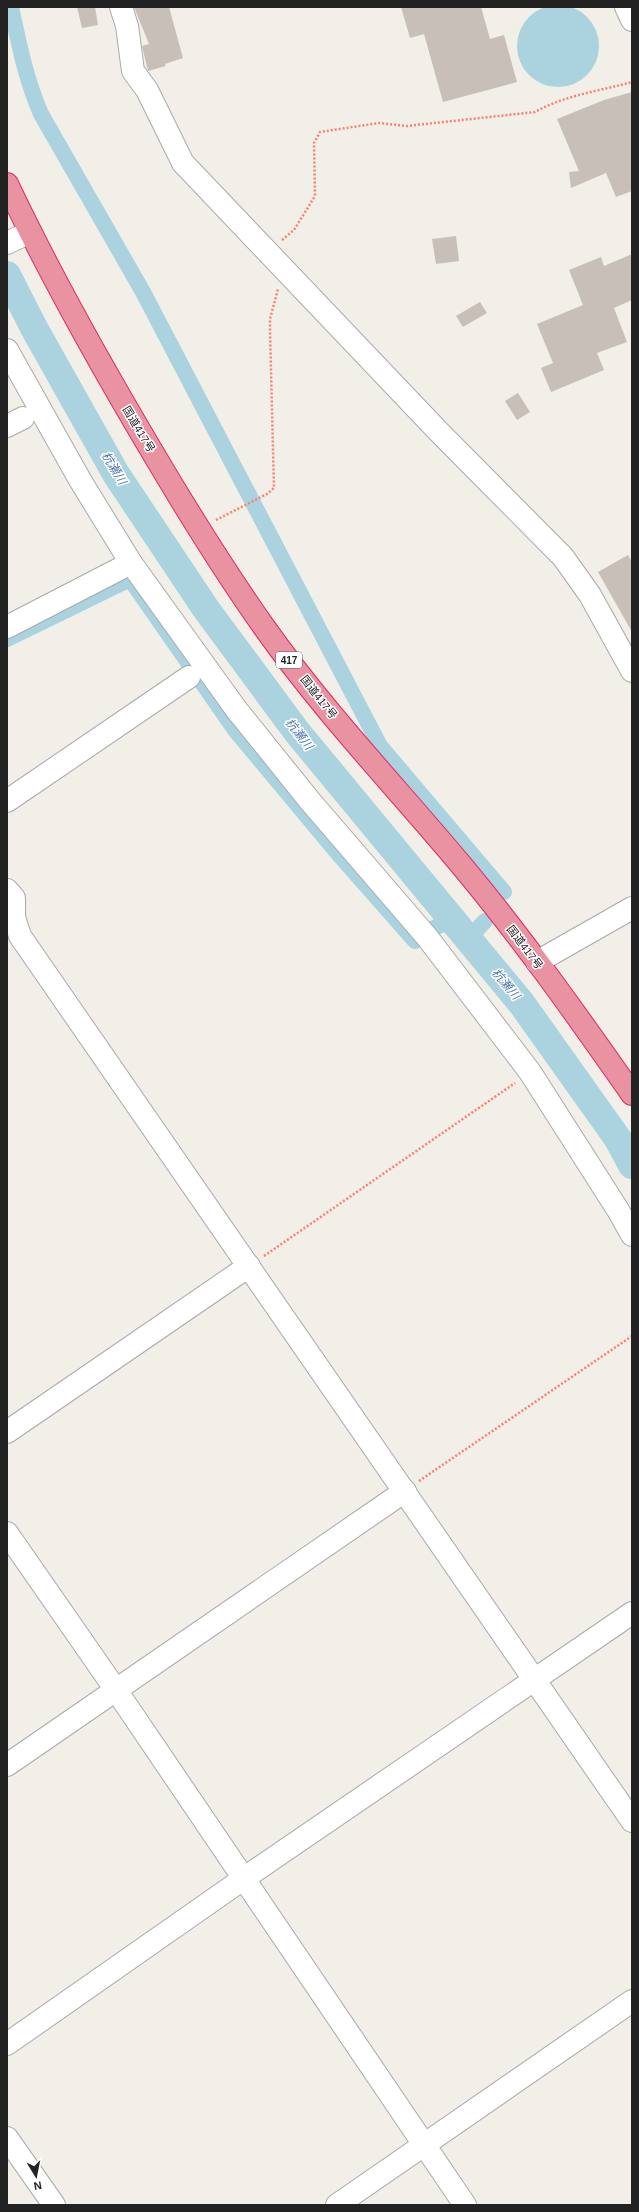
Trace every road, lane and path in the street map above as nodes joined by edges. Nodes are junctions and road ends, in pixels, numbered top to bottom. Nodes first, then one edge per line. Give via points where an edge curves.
1 (121, 7) edge
2 (626, 7) edge
3 (632, 20) edge
4 (632, 82) edge
5 (7, 184) edge
6 (19, 237) edge
7 (262, 247) junction
8 (283, 269) junction
9 (7, 350) edge
10 (198, 529) junction
11 (131, 563) junction
12 (7, 627) edge
13 (632, 671) edge
14 (189, 677) dead end
15 (7, 801) edge
16 (7, 890) edge
17 (632, 908) edge
18 (537, 962) junction
19 (530, 1072) junction
20 (632, 1094) edge
21 (632, 1235) edge
22 (249, 1266) junction
23 (632, 1336) edge
24 (7, 1432) edge
25 (405, 1491) junction
26 (7, 1533) edge
27 (632, 1613) edge
28 (534, 1680) junction
29 (116, 1690) junction
30 (7, 1765) edge
31 (632, 1821) edge
32 (243, 1879) junction
33 (632, 2001) edge
34 (7, 2044) edge
35 (7, 2138) edge
36 (424, 2144) junction
37 (54, 2205) edge
38 (337, 2205) edge
39 (465, 2205) edge

1 - 7 street via 127,26 133,71 147,90 183,163
2 - 3 street
4 - 7 path via 550,103 535,112 407,126 380,123 320,132 314,143 315,196 294,230 276,243
5 - 6 highway, 国道417号 / 417
6 - 10 highway, 国道417号 / 417 via 100,363
7 - 8 street
8 - 10 path via 270,319 274,488
8 - 13 street via 563,557 590,595
9 - 11 street via 80,480
10 - 18 highway, 国道417号 / 417 via 264,628 360,749 463,867
11 - 12 street
11 - 19 street via 236,709 310,801 427,937
14 - 15 street
16 - 22 street via 14,898 14,917 20,936
17 - 18 street
18 - 20 highway, 国道417号 / 417
19 - 21 street
19 - 22 path
22 - 24 street
22 - 25 street
23 - 25 path
25 - 28 street
25 - 29 street
26 - 29 street
27 - 28 street
28 - 31 street
28 - 32 street
29 - 30 street
29 - 32 street
32 - 34 street
32 - 36 street
33 - 36 street
35 - 37 street
36 - 38 street
36 - 39 street

